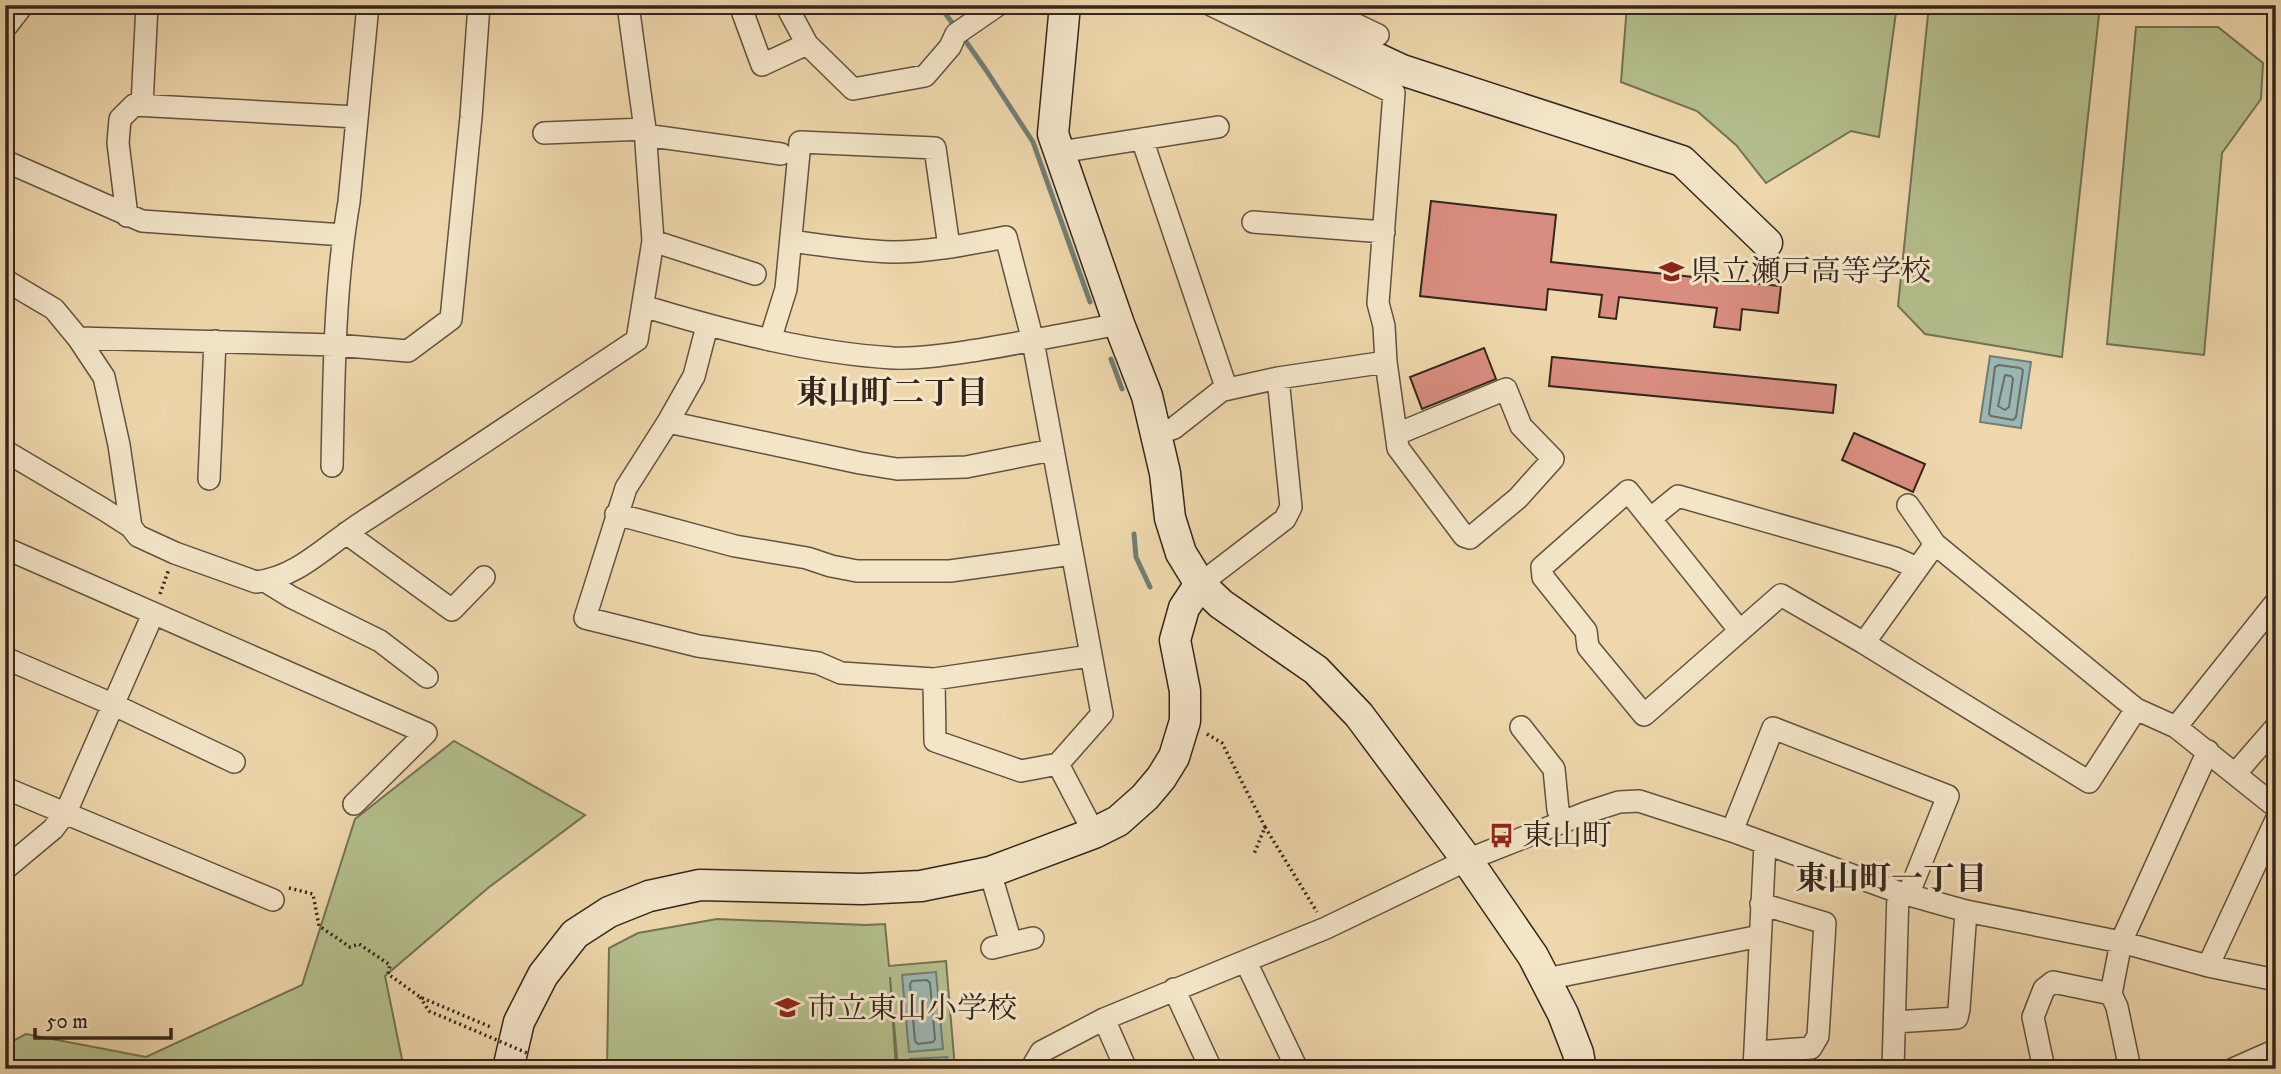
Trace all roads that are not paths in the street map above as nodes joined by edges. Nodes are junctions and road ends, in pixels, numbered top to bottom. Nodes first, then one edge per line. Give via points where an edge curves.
1 (23, 5) edge
2 (147, 5) edge
3 (368, 5) edge
4 (479, 5) edge
5 (628, 5) edge
6 (740, 5) edge
7 (786, 5) edge
8 (998, 5) edge
9 (1065, 5) edge
10 (1211, 5) edge
11 (1263, 5) edge
12 (1315, 5) edge
13 (5, 28) edge
14 (1378, 35) dead end
15 (807, 44) junction
16 (142, 105) junction
17 (356, 117) junction
18 (1218, 127) dead end
19 (645, 132) junction
20 (544, 133) dead end
21 (1142, 138) junction
22 (1060, 152) junction
23 (781, 154) dead end
24 (5, 162) edge
25 (127, 216) junction
26 (1252, 222) dead end
27 (1384, 232) junction
28 (344, 235) junction
29 (653, 241) junction
30 (792, 241) junction
31 (1767, 243) dead end
32 (949, 247) junction
33 (755, 274) dead end
34 (5, 280) edge
35 (643, 306) junction
36 (1119, 324) junction
37 (707, 326) junction
38 (78, 338) junction
39 (771, 340) junction
40 (215, 341) junction
41 (1033, 341) junction
42 (335, 345) junction
43 (1385, 362) junction
44 (1278, 377) junction
45 (1226, 387) junction
46 (668, 422) junction
47 (1156, 434) junction
48 (1397, 434) junction
49 (1052, 450) junction
50 (5, 451) edge
51 (332, 466) dead end
52 (209, 479) dead end
53 (1908, 505) dead end
54 (616, 514) junction
55 (1650, 519) junction
56 (131, 527) junction
57 (346, 533) junction
58 (1935, 544) junction
59 (5, 548) edge
60 (1072, 554) junction
61 (1917, 568) junction
62 (484, 577) dead end
63 (265, 582) junction
64 (1200, 583) junction
65 (2272, 613) edge
66 (153, 614) junction
67 (1740, 631) junction
68 (1864, 643) junction
69 (1090, 656) junction
70 (5, 658) edge
71 (427, 677) dead end
72 (934, 679) junction
73 (112, 704) junction
74 (2136, 709) junction
75 (1521, 727) dead end
76 (2176, 727) junction
77 (2276, 727) edge
78 (2208, 751) junction
79 (234, 762) dead end
80 (1058, 764) junction
81 (2235, 774) junction
82 (5, 788) edge
83 (354, 804) dead end
84 (2276, 807) edge
85 (66, 812) junction
86 (2276, 820) edge
87 (1564, 821) junction
88 (1732, 831) junction
89 (1094, 833) junction
90 (1765, 843) junction
91 (1467, 860) junction
92 (5, 869) edge
93 (990, 872) junction
94 (1903, 893) junction
95 (273, 900) road end
96 (1761, 904) junction
97 (1966, 911) junction
98 (1760, 936) junction
99 (1033, 938) dead end
100 (2121, 942) junction
101 (1246, 961) junction
102 (2208, 966) junction
103 (1546, 979) junction
104 (2276, 980) edge
105 (1174, 989) junction
106 (2111, 994) junction
107 (1104, 1019) junction
108 (1895, 1023) junction
109 (2276, 1050) edge
110 (1754, 1060) edge
111 (518, 1061) edge
112 (1031, 1069) edge
113 (1126, 1069) edge
114 (1211, 1069) edge
115 (1297, 1069) edge
116 (1581, 1069) edge
117 (1893, 1069) edge
118 (2044, 1069) edge
119 (2130, 1069) edge
120 (2233, 1069) edge

1 - 13 street
2 - 16 street
3 - 17 street
4 - 42 street via 451,318 408,351
5 - 19 street
6 - 15 street via 762,65
7 - 15 street
8 - 15 street via 961,30 925,76 853,89
9 - 22 street via 1053,134
10 - 27 street via 1394,93
11 - 31 street via 1402,70 1682,161
12 - 14 street
16 - 17 street
16 - 25 street via 134,105 120,119 118,143
17 - 28 street
18 - 21 street
19 - 20 street
19 - 23 street
19 - 29 street
21 - 22 street
21 - 45 street
22 - 36 street
24 - 25 street
25 - 28 street via 142,221
26 - 27 street
27 - 43 street via 1378,303
28 - 42 street
29 - 33 street
29 - 35 street
30 - 32 street via 854,250
30 - 32 street via 800,142 935,148
30 - 39 street via 786,289
32 - 41 street via 1006,237
34 - 38 street via 54,309
35 - 37 street
35 - 57 street via 637,340
36 - 41 street
36 - 47 street via 1147,396
37 - 39 street
37 - 46 street via 694,376
38 - 40 street
38 - 56 street via 104,377
39 - 41 street via 894,358
40 - 42 street
40 - 52 street
41 - 49 street
42 - 51 street
43 - 44 street
43 - 48 street
44 - 45 street via 1224,390
44 - 64 street via 1291,508 1285,519
45 - 47 street via 1174,428
46 - 49 street via 897,469 966,467
46 - 54 street via 626,488
47 - 64 street via 1170,518 1181,553
48 - 48 street via 1506,389 1521,426 1553,459 1518,498 1467,539 1398,449
49 - 60 street
50 - 56 street
53 - 58 street
54 - 60 street via 735,546 857,571 950,571
54 - 72 street via 585,618 698,646 818,663 841,673
55 - 61 street via 1678,496
55 - 67 street
55 - 67 street via 1628,491 1542,567 1543,577 1586,631 1588,648 1644,715
56 - 63 street via 138,536 174,553
57 - 62 street via 452,610
57 - 63 street via 282,578
58 - 61 street
58 - 74 street
59 - 66 street
60 - 69 street
61 - 68 street
63 - 71 street via 380,641
64 - 89 street via 1184,608 1175,640 1185,691 1185,721 1174,757 1161,778 1118,821
64 - 91 street via 1221,604 1316,670 1359,715
65 - 76 street
66 - 73 street
66 - 83 street via 426,733
67 - 68 street via 1781,595
68 - 74 street via 2089,782
69 - 72 street
69 - 80 street via 1102,714
70 - 73 street
72 - 80 street via 935,741 1021,771
73 - 79 street
73 - 85 street
74 - 76 street
75 - 87 street via 1554,769 1558,810
76 - 78 street
77 - 81 street
78 - 81 street
78 - 100 street
80 - 89 street
81 - 84 street
82 - 85 street
85 - 92 street via 53,829
85 - 95 street
86 - 102 street
87 - 88 street via 1619,802 1639,801
87 - 91 street
88 - 90 street
88 - 94 street via 1773,728 1948,796
89 - 93 street
90 - 94 street
90 - 96 street
91 - 101 street
91 - 103 street
93 - 99 street via 1001,946
93 - 111 street via 921,886 862,889 700,886 649,896 609,912 575,934 543,975 519,1022
94 - 97 street
94 - 108 street
96 - 98 street
96 - 110 street via 1825,923 1818,1036 1811,1048
97 - 100 street
97 - 108 street via 1957,1018
98 - 103 street
98 - 110 street
100 - 102 street
100 - 106 street
101 - 105 street
101 - 115 street
102 - 104 street
103 - 116 street
105 - 107 street
105 - 114 street
106 - 118 street via 2053,982 2044,989 2033,1017
106 - 119 street
107 - 112 street via 1041,1052
107 - 113 street
108 - 117 street
109 - 120 street

